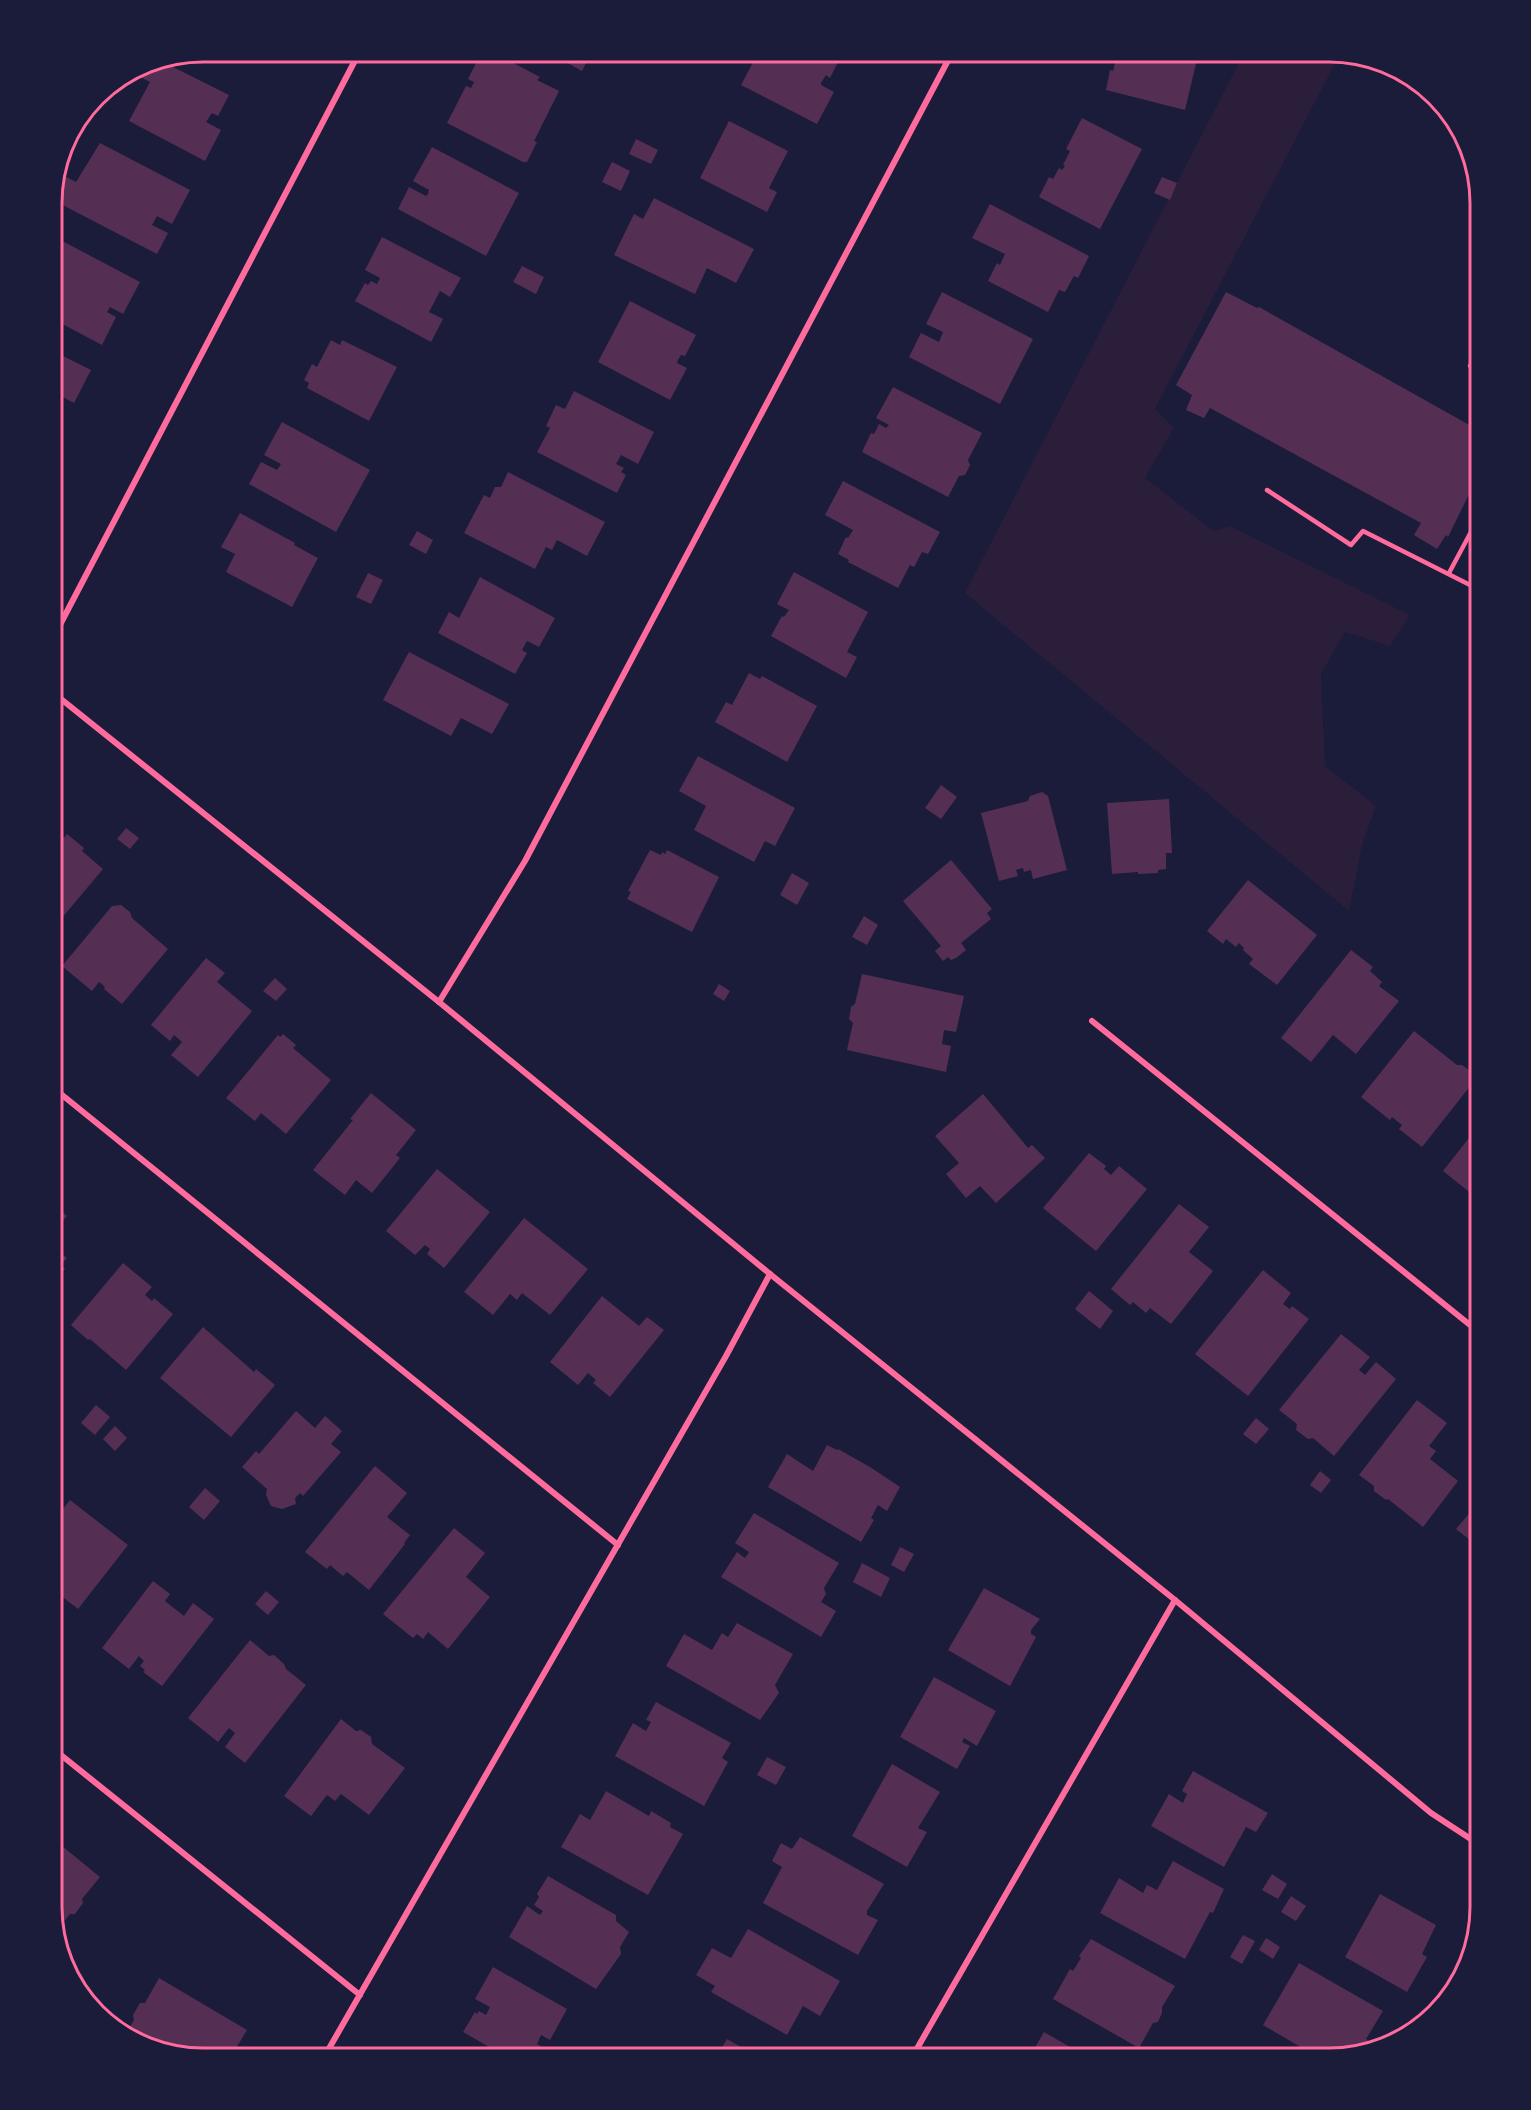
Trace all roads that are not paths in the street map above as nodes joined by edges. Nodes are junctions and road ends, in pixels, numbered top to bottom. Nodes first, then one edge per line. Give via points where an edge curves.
1 (354, 62) edge
2 (947, 62) edge
3 (1267, 490) dead end
4 (1470, 533) edge
5 (1449, 573) junction
6 (1470, 585) edge
7 (62, 621) edge
8 (62, 700) edge
9 (439, 1002) junction
10 (1092, 1021) dead end
11 (62, 1095) edge
12 (770, 1274) junction
13 (1470, 1325) edge
14 (618, 1545) junction
15 (1175, 1600) junction
16 (62, 1756) edge
17 (1470, 1838) edge
18 (360, 1995) junction
19 (329, 2048) edge
20 (917, 2049) edge

1 - 7 street
2 - 9 street via 525,861
3 - 5 lane via 1351,545 1363,531
4 - 5 lane
5 - 6 lane
8 - 9 street
9 - 12 street
10 - 13 street
11 - 14 street
12 - 14 street
12 - 15 street
14 - 18 street
15 - 17 street via 1431,1813
15 - 20 street
16 - 18 street
18 - 19 street

